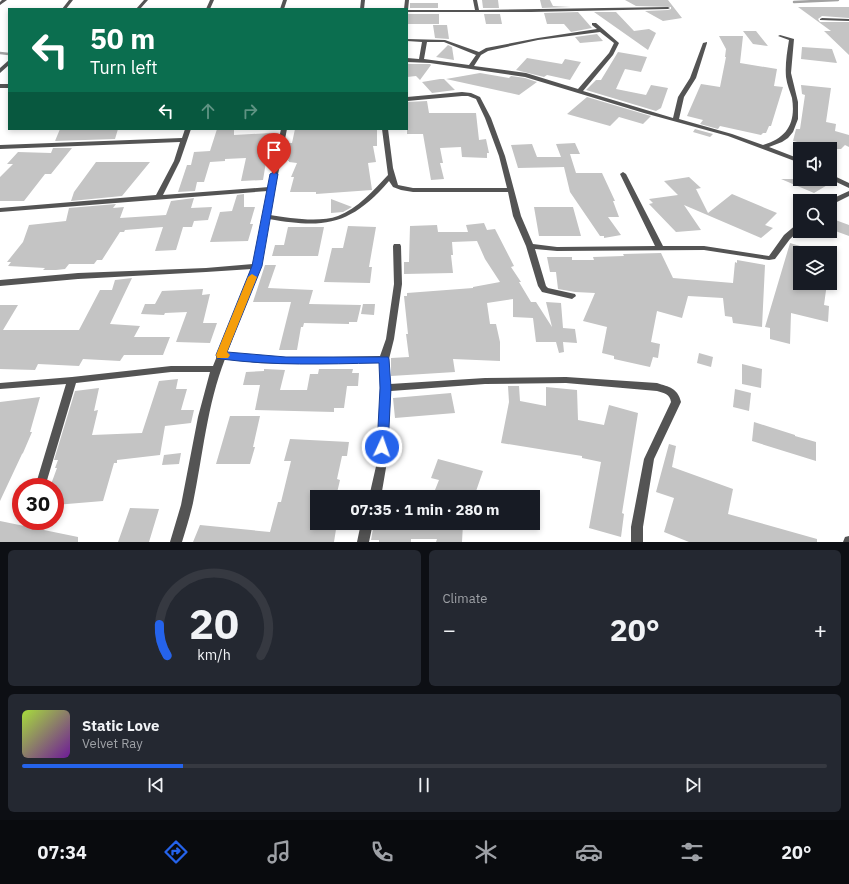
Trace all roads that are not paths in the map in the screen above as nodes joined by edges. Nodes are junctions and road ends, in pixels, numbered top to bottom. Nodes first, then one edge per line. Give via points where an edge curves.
1 (5, 0) edge
2 (72, 0) edge
3 (146, 0) edge
4 (475, 0) edge
5 (0, 4) edge
6 (65, 8) edge
7 (139, 8) edge
8 (668, 8) dead end
9 (408, 10) edge
10 (477, 10) junction
11 (822, 19) dead end
12 (849, 20) edge
13 (594, 24) dead end
14 (602, 30) junction
15 (780, 36) dead end
16 (408, 40) edge
17 (426, 40) junction
18 (705, 43) dead end
19 (479, 54) junction
20 (408, 60) edge
21 (421, 60) junction
22 (8, 63) edge
23 (471, 67) junction
24 (0, 71) edge
25 (580, 91) junction
26 (408, 99) edge
27 (676, 120) junction
28 (188, 130) edge
29 (284, 130) edge
30 (386, 130) edge
31 (184, 140) junction
32 (0, 147) edge
33 (763, 148) junction
34 (793, 159) edge
35 (624, 174) dead end
36 (391, 175) junction
37 (837, 180) edge
38 (849, 186) edge
39 (271, 189) junction
40 (510, 190) junction
41 (849, 193) edge
42 (158, 196) junction
43 (837, 199) edge
44 (0, 210) edge
45 (266, 216) junction
46 (284, 220) junction
47 (264, 226) junction
48 (793, 232) edge
49 (397, 246) dead end
50 (530, 246) junction
51 (660, 248) junction
52 (257, 266) junction
53 (0, 283) edge
54 (572, 296) dead end
55 (221, 355) junction
56 (384, 359) junction
57 (216, 369) junction
58 (72, 380) junction
59 (0, 386) edge
60 (386, 388) junction
61 (43, 478) edge
62 (376, 490) edge
63 (366, 530) edge
64 (176, 542) edge
65 (363, 542) edge
66 (637, 542) edge

1 - 5 street
2 - 6 street
3 - 7 street
4 - 10 street
8 - 10 street
9 - 10 street
11 - 12 street
13 - 14 street
14 - 19 street via 538,39
14 - 25 street via 616,41 616,46
15 - 33 street via 792,40 789,60 795,102 792,130 776,144
16 - 17 street
17 - 19 street via 448,42
17 - 21 street
18 - 27 street via 693,78 681,97
19 - 23 street
20 - 21 street
21 - 23 street
22 - 24 street
23 - 25 street via 526,75
25 - 27 street
26 - 40 street via 462,94 478,98 488,118
27 - 33 street via 730,135
28 - 31 street
29 - 39 street
30 - 36 street
31 - 32 street
31 - 42 street via 177,161
33 - 34 street
35 - 51 street
36 - 40 street via 395,187 404,190
36 - 46 street via 378,190 340,218
37 - 38 street
39 - 42 street
39 - 45 street
40 - 50 street via 517,216
41 - 43 street
42 - 44 street
45 - 46 street
45 - 47 street
46 - 47 street
47 - 52 street
48 - 51 street via 769,258 713,248
49 - 56 street via 398,284 390,339
50 - 51 street via 557,249
50 - 54 street via 545,290
52 - 53 street
52 - 55 street
55 - 56 street via 286,361
55 - 57 street
56 - 60 street
57 - 58 street via 171,368
57 - 64 street via 203,417 187,505
58 - 59 street
58 - 61 street
60 - 62 street via 382,462
60 - 66 street via 485,381 566,380 670,390 676,402 650,458 636,527
63 - 65 street

